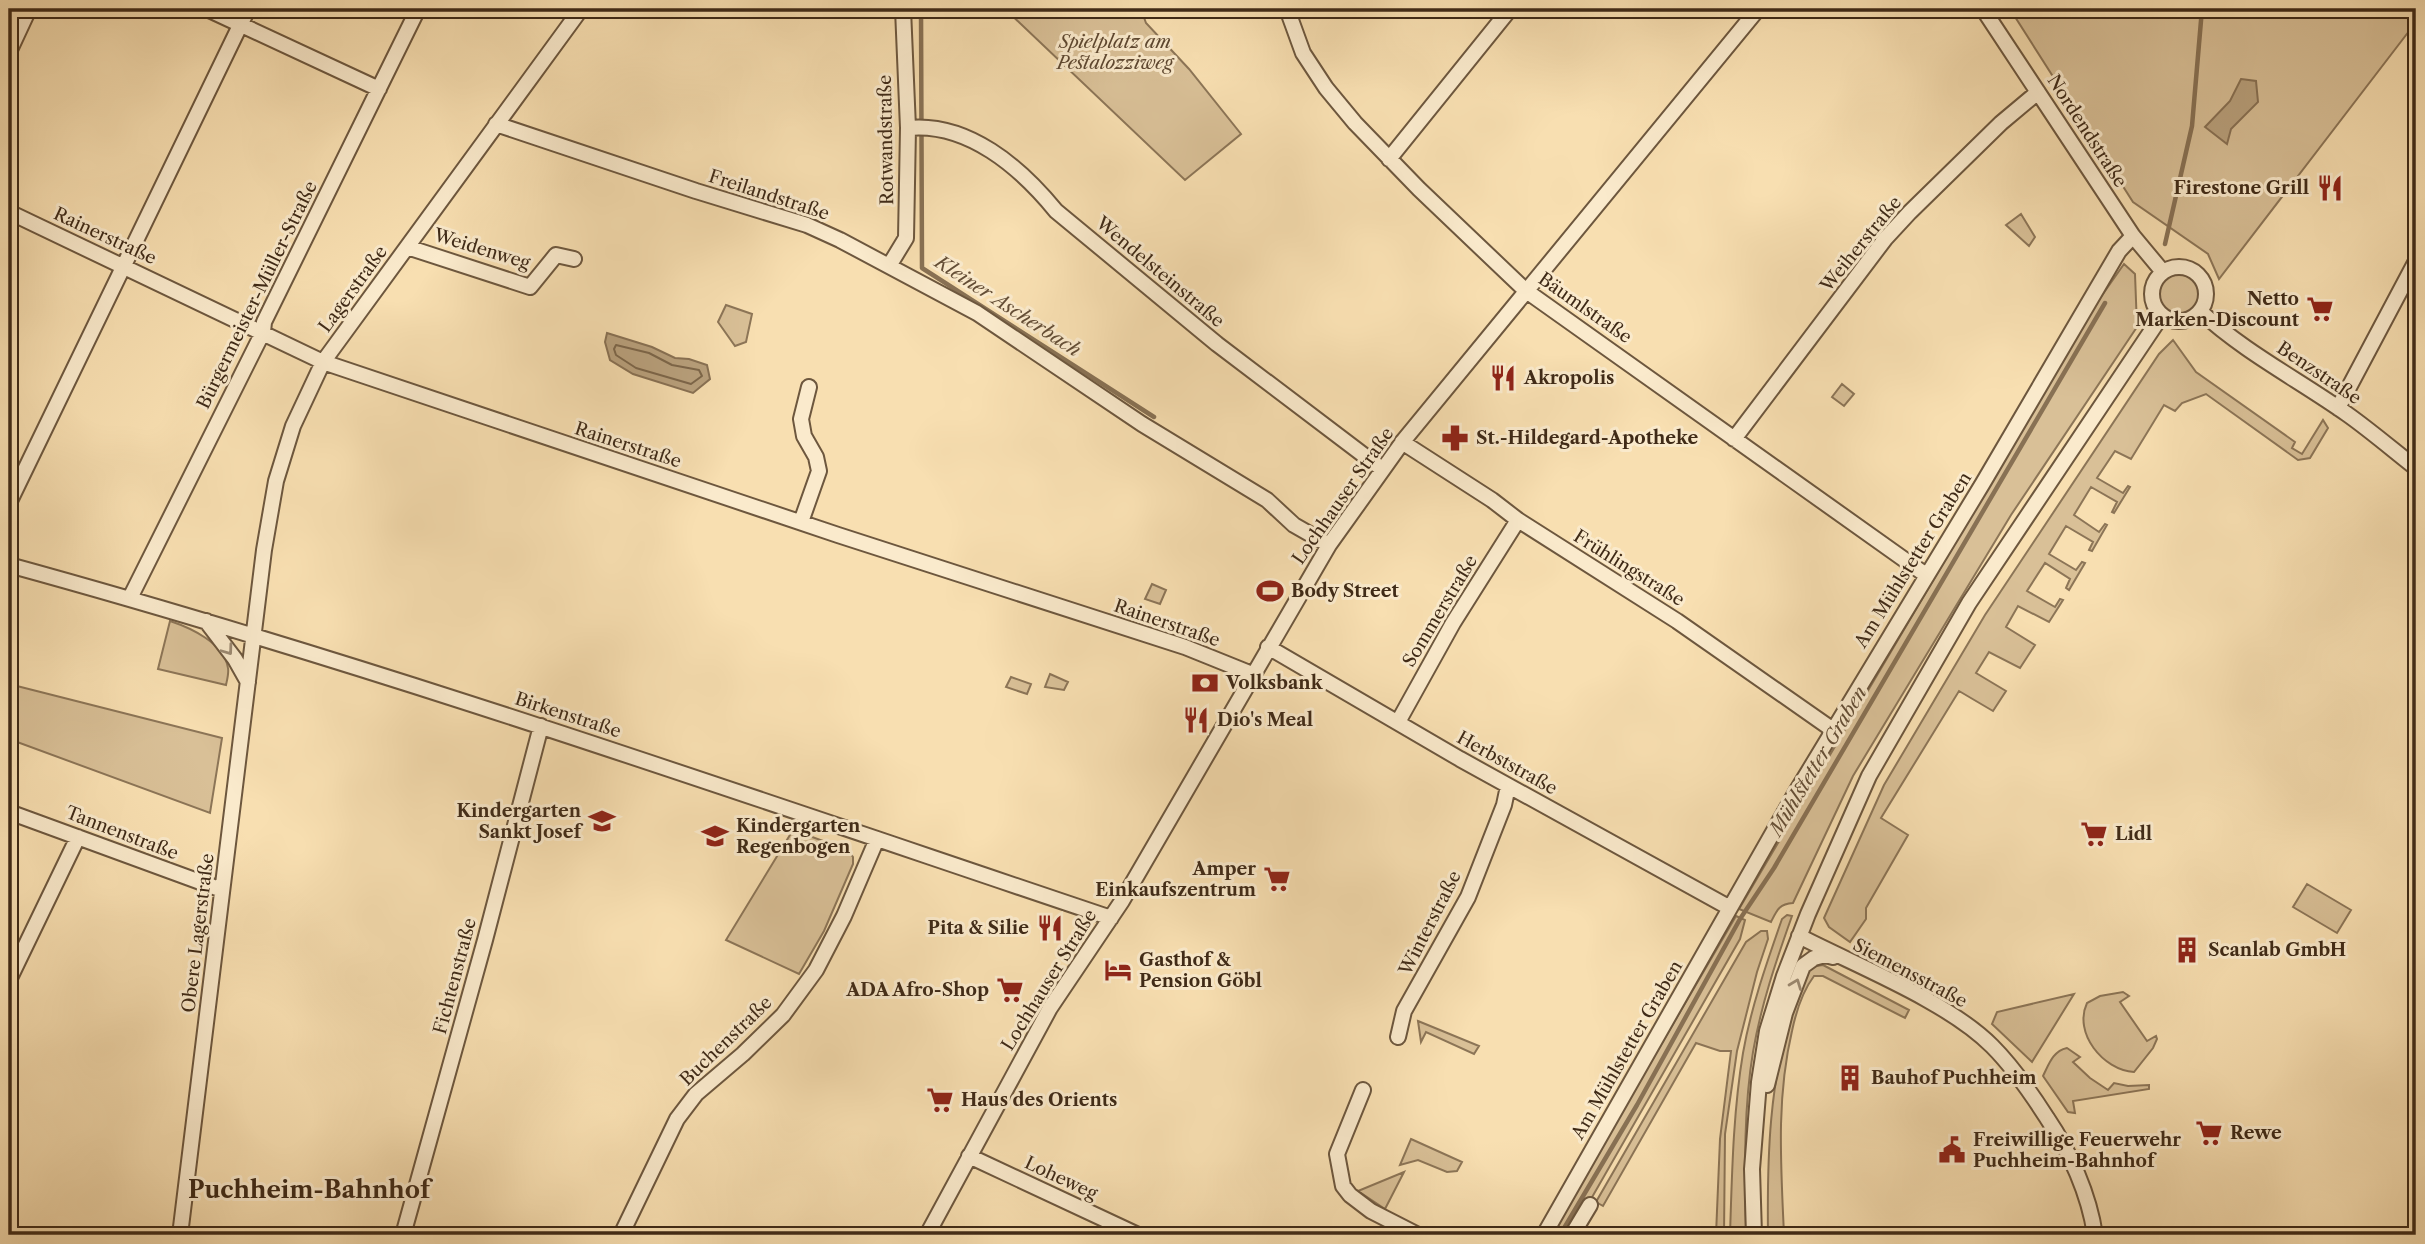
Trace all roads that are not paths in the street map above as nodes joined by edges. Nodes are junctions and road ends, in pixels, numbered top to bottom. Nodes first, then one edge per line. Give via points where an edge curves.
1 (29, 9) edge
2 (207, 9) edge
3 (248, 9) edge
4 (418, 9) edge
5 (581, 9) edge
6 (903, 9) edge
7 (1287, 9) edge
8 (1510, 9) edge
9 (1758, 9) edge
10 (1983, 9) edge
11 (240, 24) junction
12 (9, 52) edge
13 (379, 89) junction
14 (2038, 92) junction
15 (496, 124) junction
16 (912, 127) junction
17 (1389, 159) junction
18 (9, 212) edge
19 (2133, 236) junction
20 (408, 247) junction
21 (574, 259) dead end
22 (2416, 261) edge
23 (124, 265) junction
24 (889, 266) junction
25 (2163, 272) junction
26 (1525, 290) junction
27 (2200, 311) junction
28 (2162, 315) junction
29 (263, 332) junction
30 (323, 362) junction
31 (809, 387) dead end
32 (2338, 408) junction
33 (1734, 439) junction
34 (1402, 442) junction
35 (2416, 468) edge
36 (1382, 469) junction
37 (9, 503) edge
38 (1518, 520) junction
39 (801, 522) junction
40 (1329, 545) junction
41 (9, 565) edge
42 (1926, 575) junction
43 (130, 598) junction
44 (206, 621) junction
45 (254, 635) junction
46 (1268, 647) junction
47 (1252, 674) junction
48 (248, 682) junction
49 (1398, 722) junction
50 (541, 726) junction
51 (1833, 730) junction
52 (1508, 786) junction
53 (9, 812) edge
54 (78, 836) junction
55 (877, 839) junction
56 (222, 890) junction
57 (1730, 908) junction
58 (1111, 918) junction
59 (1799, 936) junction
60 (1842, 958) junction
61 (9, 980) edge
62 (1398, 1037) dead end
63 (1363, 1090) dead end
64 (969, 1156) junction
65 (1752, 1169) junction
66 (1590, 1205) dead end
67 (180, 1235) edge
68 (403, 1235) edge
69 (621, 1235) edge
70 (927, 1235) edge
71 (1138, 1235) edge
72 (1418, 1235) edge
73 (1544, 1235) edge
74 (1572, 1235) edge
75 (1754, 1235) edge
76 (2095, 1235) edge

1 - 12 street
2 - 11 street
3 - 11 street
4 - 13 street, Bürgermeister-Müller-Straße
5 - 15 street, Lagerstraße
6 - 16 street, Rotwandstraße
7 - 17 street, Bäumlstraße via 1303,53 1326,88
8 - 17 street
9 - 26 street, Lochhauser Straße
10 - 14 street, Nordendstraße
11 - 13 street
11 - 23 street
13 - 29 street, Bürgermeister-Müller-Straße
14 - 19 street, Nordendstraße
14 - 33 street, Weiherstraße via 1885,239
15 - 20 street, Lagerstraße
15 - 24 street, Freilandstraße via 807,225
16 - 24 street, Rotwandstraße via 906,238
16 - 36 street, Wendelsteinstraße via 955,131 988,148 1038,189 1056,211 1217,344
17 - 26 street, Bäumlstraße
18 - 23 street, Rainerstraße
19 - 25 street, Nordendstraße
19 - 42 street, Am Mühlstetter Graben via 2119,251
20 - 21 street, Weidenweg via 530,286 556,255
20 - 30 street, Lagerstraße
22 - 32 street
23 - 29 street, Rainerstraße
23 - 37 street
24 - 40 street, Freilandstraße via 977,313
25 - 27 street via 2181,267 2198,275 2206,292
25 - 28 street via 2152,290 2153,304
26 - 33 street, Bäumlstraße
26 - 34 street, Lochhauser Straße
27 - 28 street via 2182,321
27 - 32 street, Benzstraße
28 - 59 street via 1963,615 1869,776
29 - 30 street, Rainerstraße
29 - 43 street, Bürgermeister-Müller-Straße
30 - 39 street, Rainerstraße
30 - 45 street, Lagerstraße via 293,426 276,481
31 - 39 street via 801,419 819,471
32 - 35 street, Benzstraße
33 - 42 street, Bäumlstraße
34 - 36 street, Lochhauser Straße
34 - 38 street, Frühlingstraße
36 - 40 street, Lochhauser Straße
38 - 49 street, Sommerstraße
38 - 51 street, Frühlingstraße via 1677,621
39 - 47 street, Rainerstraße via 1185,647
40 - 46 street, Lochhauser Straße
41 - 43 street, Birkenstraße
42 - 51 street, Am Mühlstetter Graben
43 - 44 street, Birkenstraße
44 - 45 street, Birkenstraße
44 -> 48 street
45 - 48 street, Obere Lagerstraße
45 - 50 street, Birkenstraße
46 - 47 street, Lochhauser Straße
46 - 49 street, Herbststraße
47 - 58 street, Lochhauser Straße
48 - 56 street, Obere Lagerstraße
49 - 52 street, Herbststraße
50 - 55 street, Birkenstraße
50 - 68 street, Fichtenstraße
51 - 57 street, Am Mühlstetter Graben
52 - 57 street, Herbststraße
52 - 62 street, Winterstraße via 1468,897 1404,1011
53 - 54 street, Tannenstraße
54 - 56 street, Tannenstraße
54 - 61 street
55 - 58 street, Birkenstraße
55 - 69 street, Buchenstraße via 816,970 782,1015 696,1094 677,1119
56 - 67 street, Obere Lagerstraße
57 - 73 street, Am Mühlstetter Graben
58 - 64 street, Lochhauser Straße via 1050,1008
59 - 60 street, Siemensstraße
59 - 65 street via 1767,1031
65 -> 60 street via 1770,1070 1803,966 1825,955
60 - 76 street, Siemensstraße via 1927,1001 1992,1046 2024,1083 2067,1152
63 - 72 street via 1337,1154 1343,1186 1371,1211
64 - 70 street, Lochhauser Straße
64 - 71 street, Loheweg
65 - 75 street
66 - 74 street

